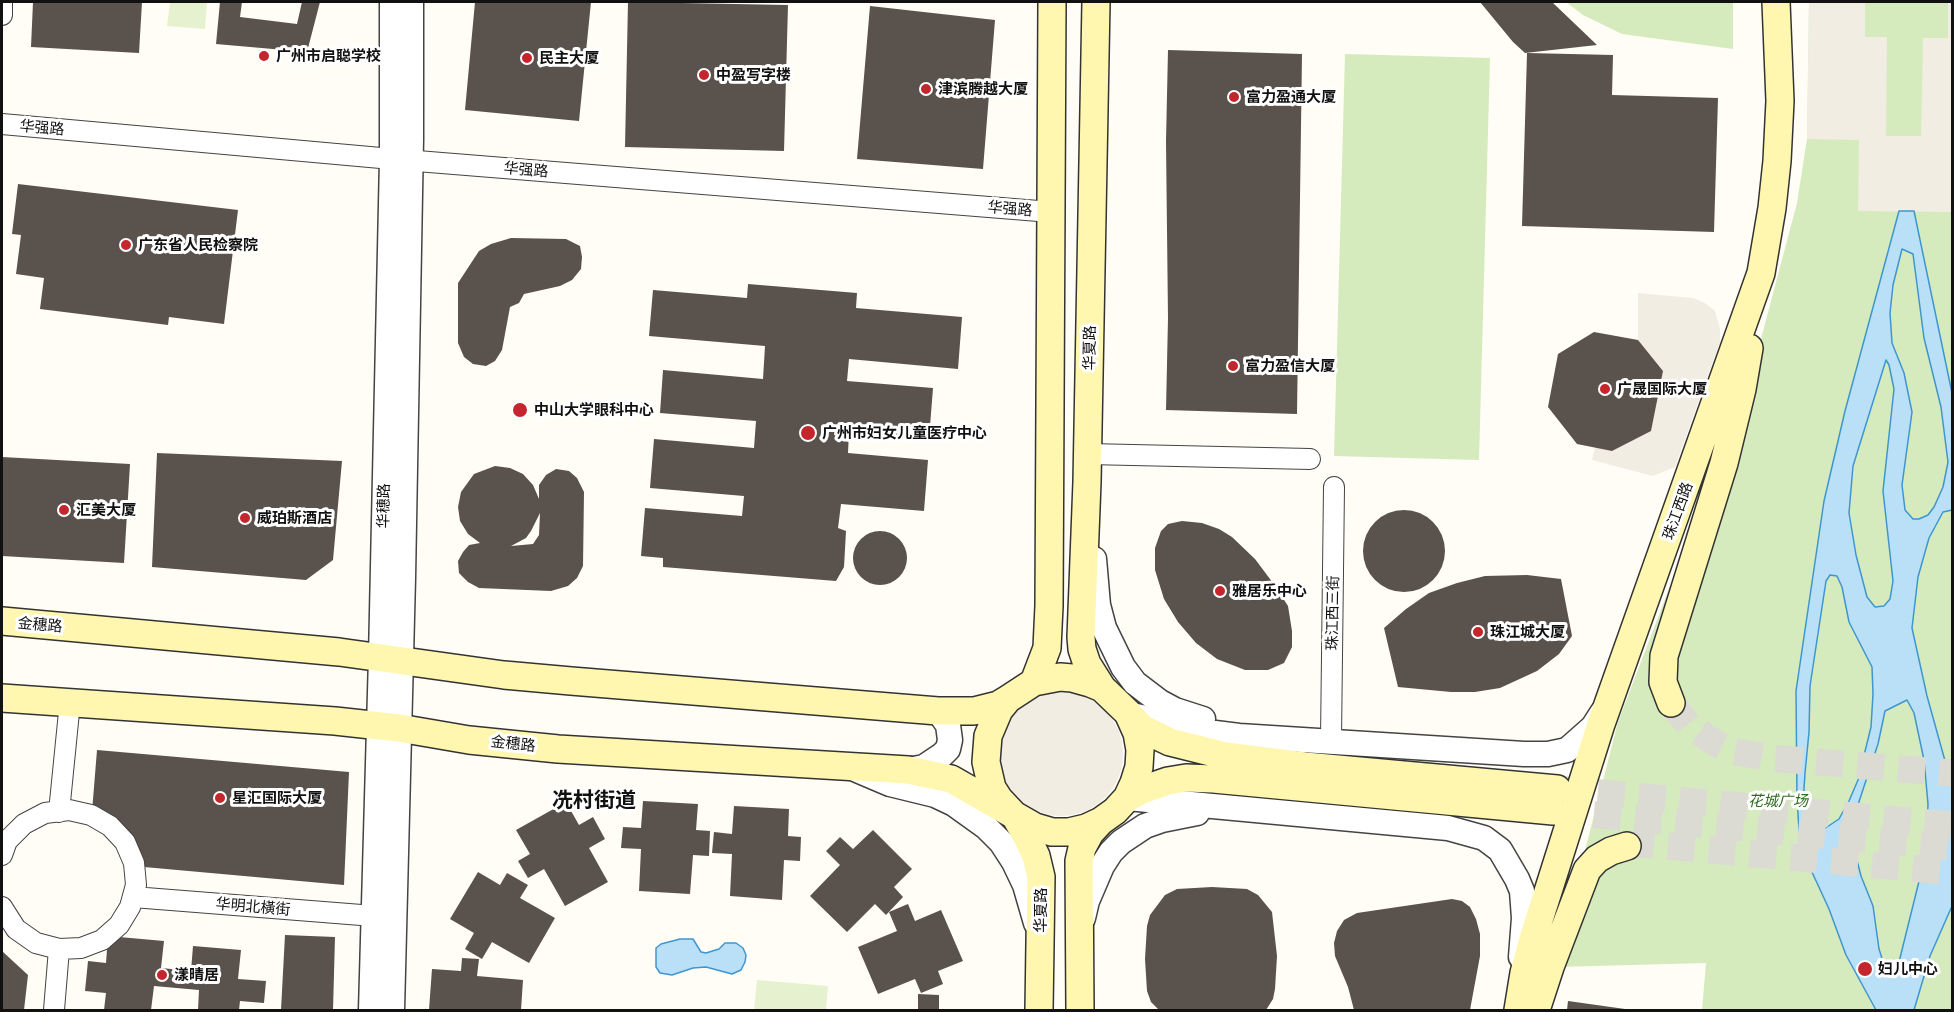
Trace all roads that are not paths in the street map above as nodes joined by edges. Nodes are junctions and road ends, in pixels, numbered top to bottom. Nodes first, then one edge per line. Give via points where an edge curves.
1 (2, 2) edge
2 (392, 2) edge
3 (411, 2) edge
4 (1052, 2) edge
5 (1096, 2) edge
6 (1776, 2) edge
7 (1784, 2) edge
8 (2, 15) edge
9 (1777, 32) junction
10 (2, 124) edge
11 (401, 160) junction
12 (1051, 212) junction
13 (1761, 273) junction
14 (1088, 454) junction
15 (1310, 459) dead end
16 (1087, 482) junction
17 (1334, 488) dead end
18 (1049, 599) junction
19 (1081, 601) junction
20 (2, 621) edge
21 (391, 658) junction
22 (1034, 682) junction
23 (1102, 688) junction
24 (2, 698) edge
25 (1610, 698) junction
26 (1008, 699) junction
27 (70, 702) junction
28 (1671, 704) tunnel mouth
29 (938, 711) junction
30 (1128, 713) junction
31 (389, 727) junction
32 (1331, 739) junction
33 (1356, 743) junction
34 (849, 766) junction
35 (908, 770) junction
36 (1126, 798) junction
37 (1247, 809) junction
38 (60, 812) junction
39 (1015, 816) junction
40 (1101, 822) junction
41 (1627, 846) tunnel mouth
42 (2, 855) edge
43 (133, 897) junction
44 (2, 906) edge
45 (374, 916) junction
46 (1079, 938) junction
47 (1041, 940) junction
48 (59, 949) junction
49 (54, 1011) edge
50 (371, 1011) edge
51 (392, 1011) edge
52 (1039, 1011) edge
53 (1080, 1011) edge
54 (1517, 1011) edge
55 (1536, 1011) edge

1 - 8 street
2 - 11 street, 华穗路
3 - 11 street, 华穗路
4 - 12 main road
5 - 14 main road, 华夏路
6 - 9 main road, 珠江西路
7 - 9 main road
9 - 13 main road, 珠江西路 via 1778,161
10 - 11 street, 华强路
11 - 12 street, 华强路
11 - 21 street, 华穗路
12 - 18 main road
13 - 25 main road, 珠江西路
13 - 28 main road via 1727,452 1664,656 1663,682
14 - 15 street
14 - 16 main road, 华夏路
16 - 19 main road, 华夏路
16 - 32 street via 1098,605 1111,646 1135,683 1160,702 1194,717
17 - 32 street, 珠江西三街
18 - 19 main road
18 - 22 main road via 1047,648
19 - 23 main road, 华夏路 via 1082,649
20 - 21 main road, 金穗路
21 - 29 main road, 金穗路 via 571,681
21 - 31 street, 华穗路
22 - 23 main road, 华夏路 via 1072,678
22 - 26 main road, 华夏路
23 - 30 main road, 华夏路
24 - 27 main road, 金穗路
25 - 33 street via 1582,739 1567,750 1548,754
25 - 54 main road, 珠江西路 via 1533,939
26 - 29 main road, 金穗路 via 974,711
26 - 39 main road, 华夏路 via 990,729 986,762 992,788
27 - 31 main road, 金穗路
27 - 38 street
29 - 35 street via 948,725 948,749 924,767
30 - 33 street via 1199,731
30 - 36 main road, 华夏路 via 1140,750 1139,767
30 - 36 main road via 1143,729 1170,742 1226,756 1555,800 1195,778 1155,784
31 - 34 main road, 金穗路 via 469,740 558,748
31 - 45 street, 华穗路
31 - 51 street, 华穗路
32 - 33 street
34 - 35 main road, 金穗路
34 - 47 street via 890,784 935,795 986,827 1014,862
35 - 39 main road, 金穗路 via 951,778
36 - 37 street
36 - 40 main road, 华夏路
37 - 46 street via 1181,815 1131,834 1102,866 1087,901
37 - 54 street via 1448,828 1484,838 1500,850 1522,891 1524,918
38 - 42 street via 45,813 24,824 7,841
38 - 43 street via 90,815 110,826 125,842 134,863
39 - 40 main road, 华夏路 via 1052,832 1078,830
39 - 47 main road, 华夏路 via 1036,856 1041,877
40 - 46 main road, 华夏路 via 1090,833 1079,861
41 - 55 main road via 1597,859 1587,870
43 - 45 street, 华明北橫街
43 - 48 street via 119,925 102,940 81,948
44 - 48 street via 16,929 36,943
45 - 50 street, 华穗路
46 - 53 main road, 华夏路
47 - 52 main road, 华夏路
48 - 49 street

